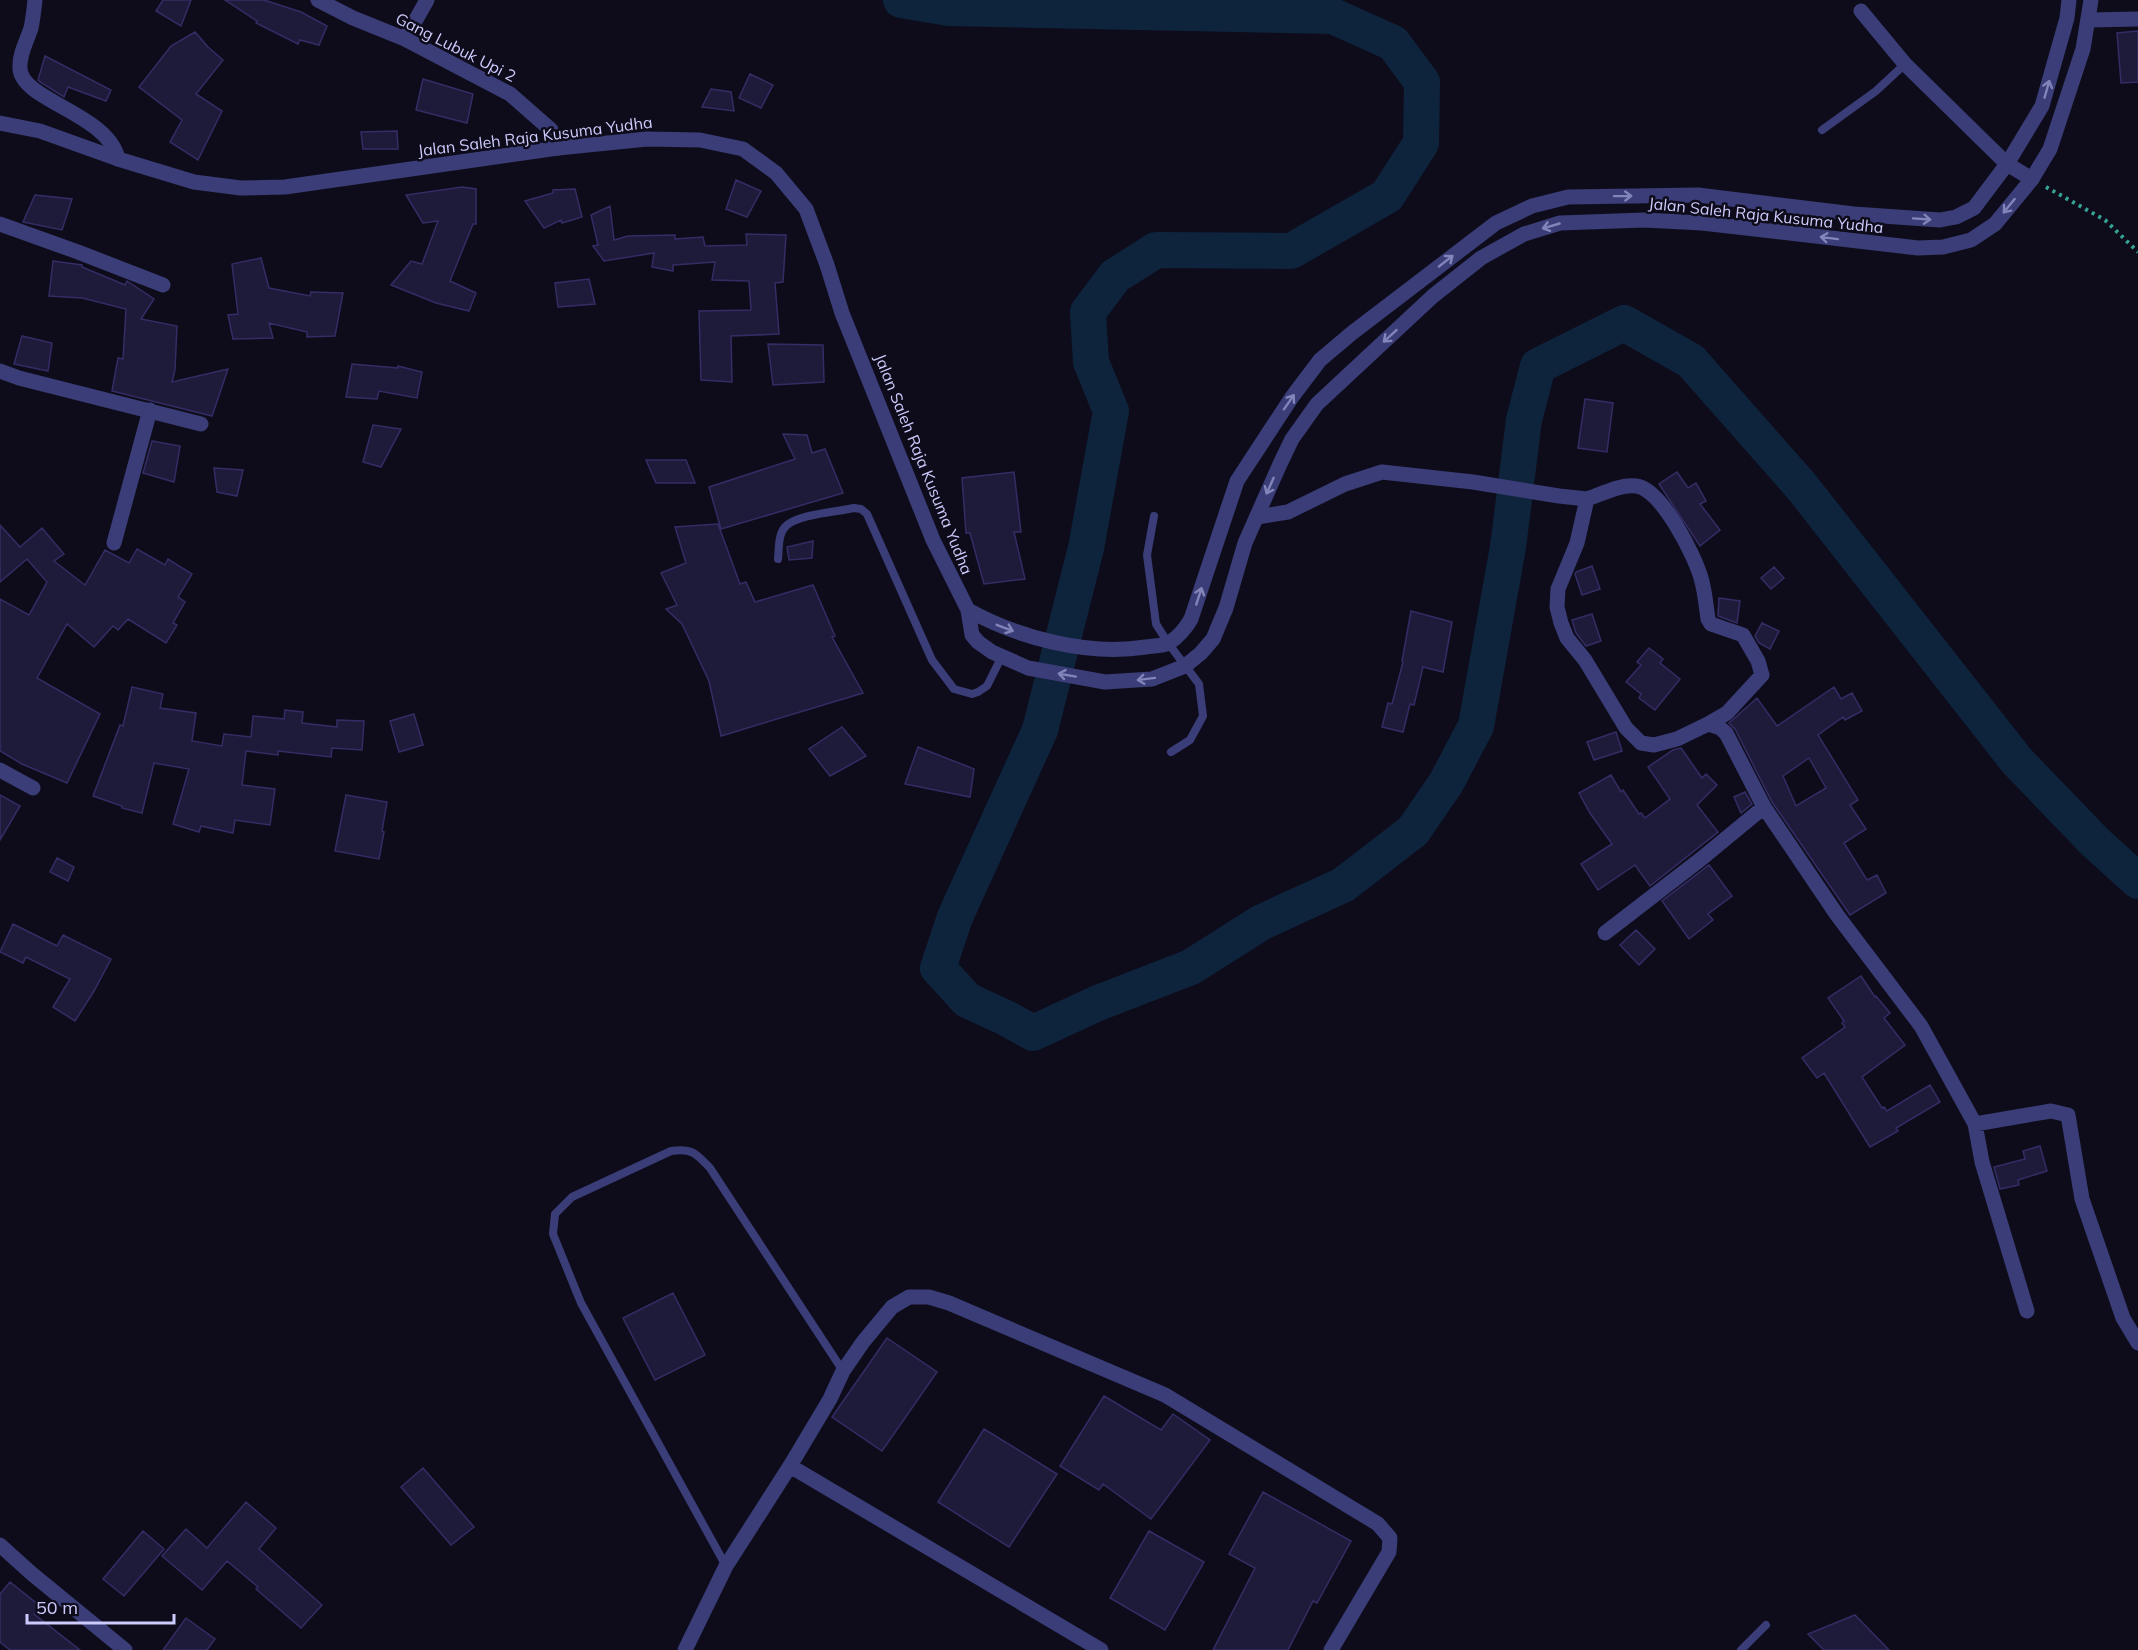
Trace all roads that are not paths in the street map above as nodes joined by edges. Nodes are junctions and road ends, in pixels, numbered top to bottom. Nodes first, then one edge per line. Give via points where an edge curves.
1 (35, 0) edge
2 (318, 0) edge
3 (427, 0) edge
4 (2068, 0) edge
5 (2091, 0) edge
6 (1861, 11) dead end
7 (2138, 19) edge
8 (2089, 20) junction
9 (405, 39) junction
10 (1905, 64) junction
11 (0, 123) edge
12 (1822, 130) dead end
13 (558, 148) junction
14 (118, 159) junction
15 (2007, 164) junction
16 (2032, 178) junction
17 (0, 224) edge
18 (163, 285) dead end
19 (0, 371) edge
20 (150, 410) junction
21 (201, 424) dead end
22 (1587, 499) junction
23 (1154, 516) dead end
24 (1257, 516) junction
25 (114, 543) dead end
26 (778, 559) dead end
27 (968, 610) junction
28 (1168, 644) junction
29 (1002, 656) junction
30 (1185, 666) junction
31 (1708, 724) junction
32 (1171, 752) dead end
33 (0, 770) edge
34 (33, 788) dead end
35 (1764, 807) junction
36 (1605, 933) dead end
37 (1975, 1124) junction
38 (2027, 1311) dead end
39 (2138, 1343) edge
40 (843, 1371) junction
41 (790, 1466) junction
42 (0, 1545) edge
43 (726, 1566) junction
44 (1766, 1625) dead end
45 (125, 1650) edge
46 (685, 1650) edge
47 (1101, 1650) edge
48 (1331, 1650) edge
49 (1741, 1650) edge

1 - 14 street via 21,56 22,80 92,124 115,147
2 - 9 street, Gang Lubuk Upi 2
3 - 9 street
15 -> 4 street, Jalan Saleh Raja Kusuma Yudha via 2042,106 2067,18
5 - 8 street, Jalan Saleh Raja Kusuma Yudha
6 - 10 street
7 - 8 street
8 - 16 street, Jalan Saleh Raja Kusuma Yudha via 2084,49 2050,149
9 - 13 street, Gang Lubuk Upi 2 via 510,94 551,130
10 - 12 lane via 1876,91
10 - 15 street
11 - 14 street, Jalan Saleh Raja Kusuma Yudha via 40,131
13 - 14 street, Jalan Saleh Raja Kusuma Yudha via 285,187 241,188 194,182
13 - 27 street, Jalan Saleh Raja Kusuma Yudha via 647,139 700,140 742,149 776,173 806,209 933,540
15 - 16 street
28 -> 15 street, Jalan Saleh Raja Kusuma Yudha via 1191,619 1237,481 1320,360 1496,223 1532,206 1568,197 1698,195 1940,220 1974,208
16 -> 24 street, Jalan Saleh Raja Kusuma Yudha via 1995,224 1971,240 1943,247 1918,248 1644,220 1560,223 1524,234 1481,258 1433,296 1317,404 1292,439
17 - 18 street
19 - 20 street
20 - 21 street
20 - 25 street
22 - 24 street via 1382,472 1345,484 1288,512
22 - 31 street via 1577,543 1558,589 1557,607 1568,638 1626,728 1641,742 1654,744 1677,739
22 - 31 street via 1636,486 1657,498 1697,566 1711,624 1743,635 1758,661 1762,675 1727,712
23 - 28 lane via 1147,555 1155,624
24 - 30 street, Jalan Saleh Raja Kusuma Yudha via 1213,639
26 - 29 lane via 784,527 796,520 861,509 867,514 933,660 954,689 972,694 987,686
27 -> 28 street via 993,624 1044,640 1106,650
27 - 29 street, Jalan Saleh Raja Kusuma Yudha via 972,634
28 - 30 lane
30 -> 29 street, Jalan Saleh Raja Kusuma Yudha via 1152,679 1105,682 1028,668
30 - 32 lane via 1199,684 1203,716 1190,740
31 - 35 street via 1726,733
33 - 34 street
35 - 36 street
35 - 37 street via 1837,915 1921,1026
37 - 38 street via 1982,1162
37 - 39 street via 2051,1111 2068,1115 2082,1199 2123,1318
40 - 41 street
40 - 43 lane via 710,1168 696,1153 672,1150 572,1197 555,1214 553,1234 581,1303
40 - 48 street via 892,1307 909,1297 929,1297 1165,1395 1378,1524 1390,1538 1389,1552
41 - 43 street
41 - 47 street
42 - 45 street
43 - 46 street
44 - 49 lane

